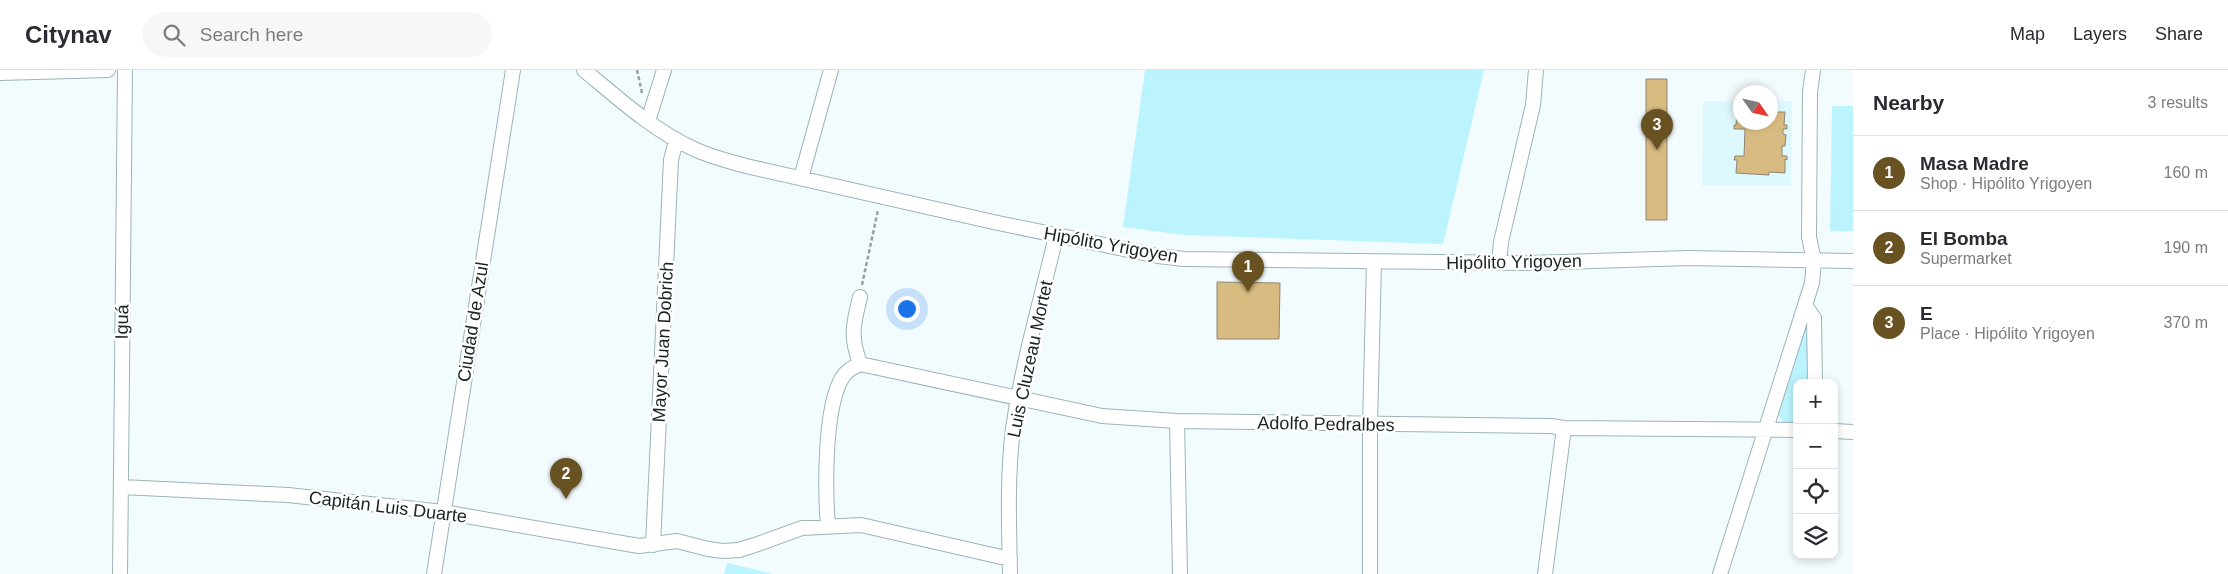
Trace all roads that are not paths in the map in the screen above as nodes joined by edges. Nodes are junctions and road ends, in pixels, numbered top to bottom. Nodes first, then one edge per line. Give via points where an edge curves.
1 (108, 70) edge
2 (125, 70) edge
3 (513, 70) edge
4 (584, 70) edge
5 (664, 70) edge
6 (831, 70) edge
7 (1536, 70) edge
8 (1813, 70) edge
9 (0, 73) edge
10 (648, 122) junction
11 (676, 140) junction
12 (801, 178) junction
13 (1056, 236) junction
14 (1814, 261) junction
15 (1853, 261) edge
16 (1374, 262) junction
17 (1499, 263) junction
18 (860, 297) road end
19 (1805, 306) junction
20 (860, 364) junction
21 (1815, 379) edge
22 (1018, 398) junction
23 (1177, 421) junction
24 (1370, 425) junction
25 (1564, 428) junction
26 (1766, 428) junction
27 (1793, 430) edge
28 (1838, 431) edge
29 (1853, 432) edge
30 (121, 487) junction
31 (443, 512) junction
32 (828, 525) junction
33 (653, 545) junction
34 (1010, 559) junction
35 (120, 574) edge
36 (434, 574) edge
37 (1010, 574) edge
38 (1180, 574) edge
39 (1370, 574) edge
40 (1545, 574) edge
41 (1720, 574) edge

1 - 9 street
2 - 30 street, Iguá
3 - 31 street, Ciudad de Azul
4 - 10 street, Hipólito Yrigoyen
5 - 10 street
6 - 12 street
7 - 17 street via 1533,105
8 - 14 street via 1809,237
10 - 11 street, Hipólito Yrigoyen
11 - 12 street, Hipólito Yrigoyen via 722,160
11 - 33 street, Mayor Juan Dobrich via 670,160
12 - 13 street, Hipólito Yrigoyen
13 - 16 street, Hipólito Yrigoyen via 1184,259
13 - 22 street, Luis Cluzeau Mortet
14 - 15 street, Hipólito Yrigoyen
14 - 17 street, Hipólito Yrigoyen via 1688,258
14 - 19 street
16 - 17 street, Hipólito Yrigoyen
16 - 24 street
18 - 20 street via 853,328 853,343
19 - 21 street via 1814,318
19 - 26 street
20 - 22 street, Adolfo Pedralbes
20 - 32 street via 843,376 834,403 826,477
22 - 23 street, Adolfo Pedralbes via 1102,416
22 - 34 street, Luis Cluzeau Mortet via 1010,474
23 - 24 street, Adolfo Pedralbes
23 - 38 street
24 - 25 street, Adolfo Pedralbes
24 - 39 street
25 - 26 street, Adolfo Pedralbes
25 - 40 street
26 - 27 street, Adolfo Pedralbes
26 - 41 street
28 - 29 street
30 - 31 street, Capitán Luis Duarte via 288,495
30 - 35 street, Iguá
31 - 33 street, Capitán Luis Duarte via 639,546
31 - 36 street, Ciudad de Azul
32 - 33 street, Capitán Luis Duarte via 802,528 739,550 708,549 678,541
32 - 34 street, Capitán Luis Duarte via 861,525
34 - 37 street, Luis Cluzeau Mortet

